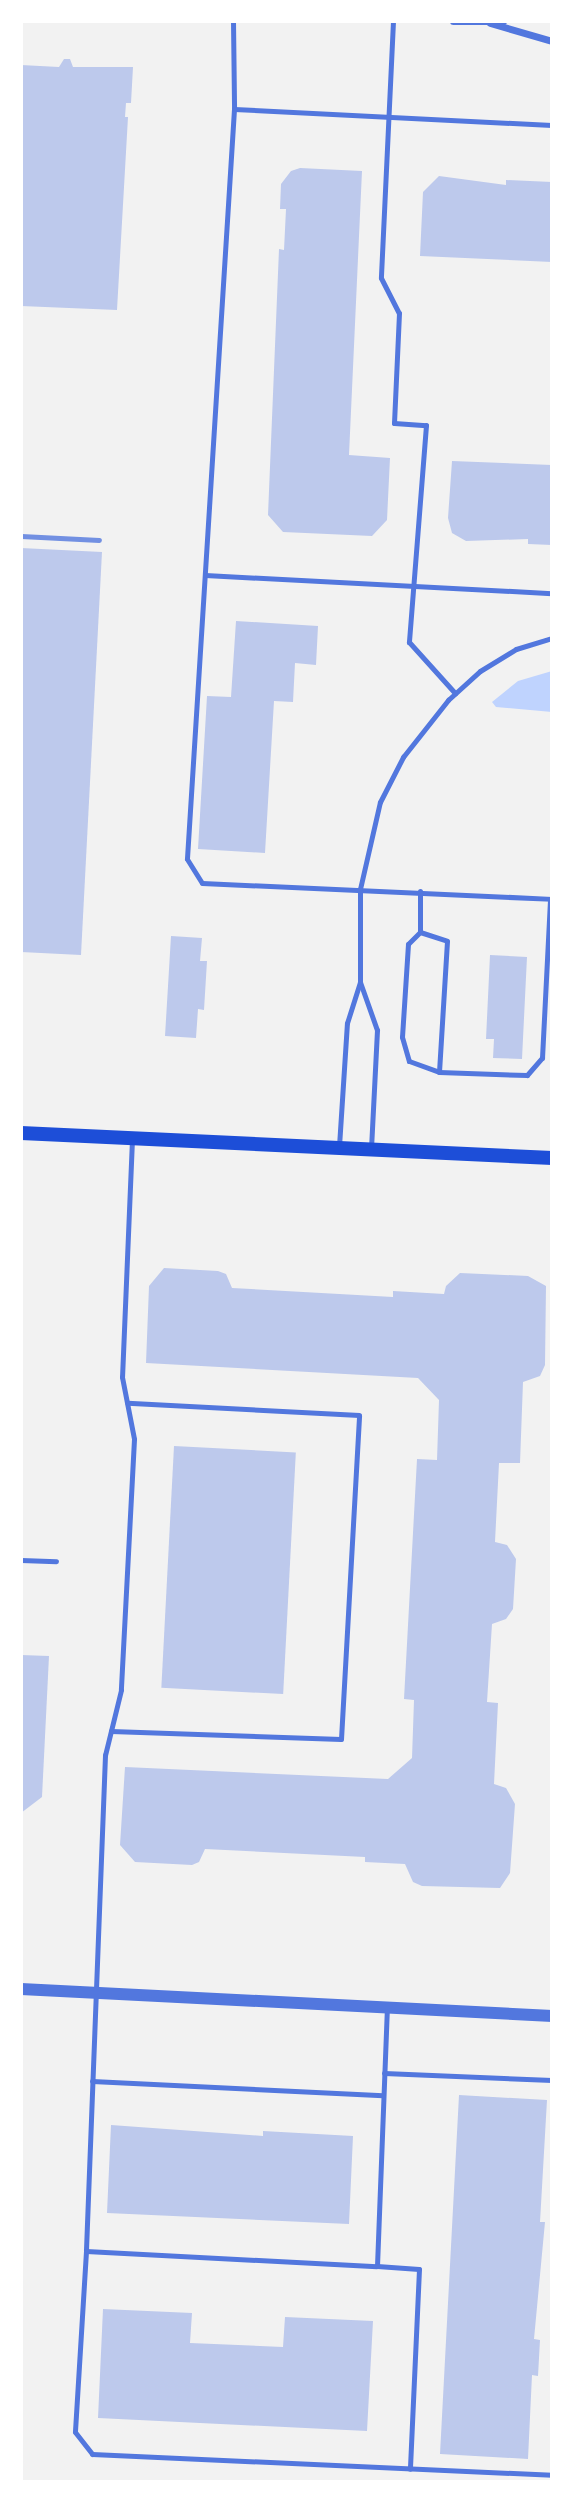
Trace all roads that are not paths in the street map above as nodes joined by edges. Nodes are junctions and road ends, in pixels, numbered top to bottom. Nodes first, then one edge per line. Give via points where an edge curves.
1 (233, 21) edge
2 (393, 21) edge
3 (453, 21) edge
4 (503, 21) edge
5 (490, 23) junction
6 (552, 41) edge
7 (234, 109) junction
8 (388, 117) junction
9 (552, 125) edge
10 (205, 575) junction
11 (416, 587) junction
12 (552, 593) edge
13 (552, 638) edge
14 (455, 693) junction
15 (360, 889) junction
16 (420, 891) junction
17 (551, 899) edge
18 (420, 932) junction
19 (360, 982) junction
20 (439, 1072) junction
21 (21, 1133) edge
22 (132, 1139) junction
23 (339, 1147) junction
24 (371, 1149) junction
25 (552, 1158) edge
26 (127, 1403) junction
27 (21, 1560) edge
28 (57, 1561) dead end
29 (111, 1731) junction
30 (21, 1989) edge
31 (95, 1993) junction
32 (387, 2007) junction
33 (552, 2016) edge
34 (384, 2073) junction
35 (552, 2080) edge
36 (92, 2081) junction
37 (383, 2095) junction
38 (86, 2251) junction
39 (377, 2266) junction
40 (410, 2469) junction
41 (552, 2475) edge

1 - 7 lane
2 - 8 lane
3 - 5 street
4 - 5 street
5 - 6 street
7 - 8 lane
7 - 10 lane
8 - 9 lane
8 - 11 lane via 381,278 399,313 394,424 426,425
10 - 11 lane
10 - 15 lane via 187,859 202,883
11 - 12 lane
11 - 14 lane via 409,642
13 - 14 lane via 516,649
14 - 15 lane via 403,757 380,802
15 - 16 lane
15 - 19 lane
16 - 17 lane
16 - 18 lane
17 - 20 lane via 542,1058 527,1075
18 - 20 lane via 447,941
18 - 20 lane via 408,944 402,1037 409,1061
19 - 23 lane via 347,1023
19 - 24 lane via 377,1030
21 - 22 main road
22 - 23 main road
22 - 26 lane via 122,1377
23 - 24 main road
24 - 25 main road
26 - 29 lane via 134,1439 121,1690
26 - 29 lane via 359,1415 341,1738
27 - 28 lane
29 - 31 lane via 106,1755
30 - 31 street
31 - 32 street
31 - 36 lane
32 - 33 street
32 - 34 lane
34 - 35 lane
34 - 37 lane
36 - 37 lane
36 - 38 lane
37 - 39 lane
38 - 39 lane
38 - 40 lane via 75,2432 92,2454
39 - 40 lane via 419,2269
40 - 41 lane

